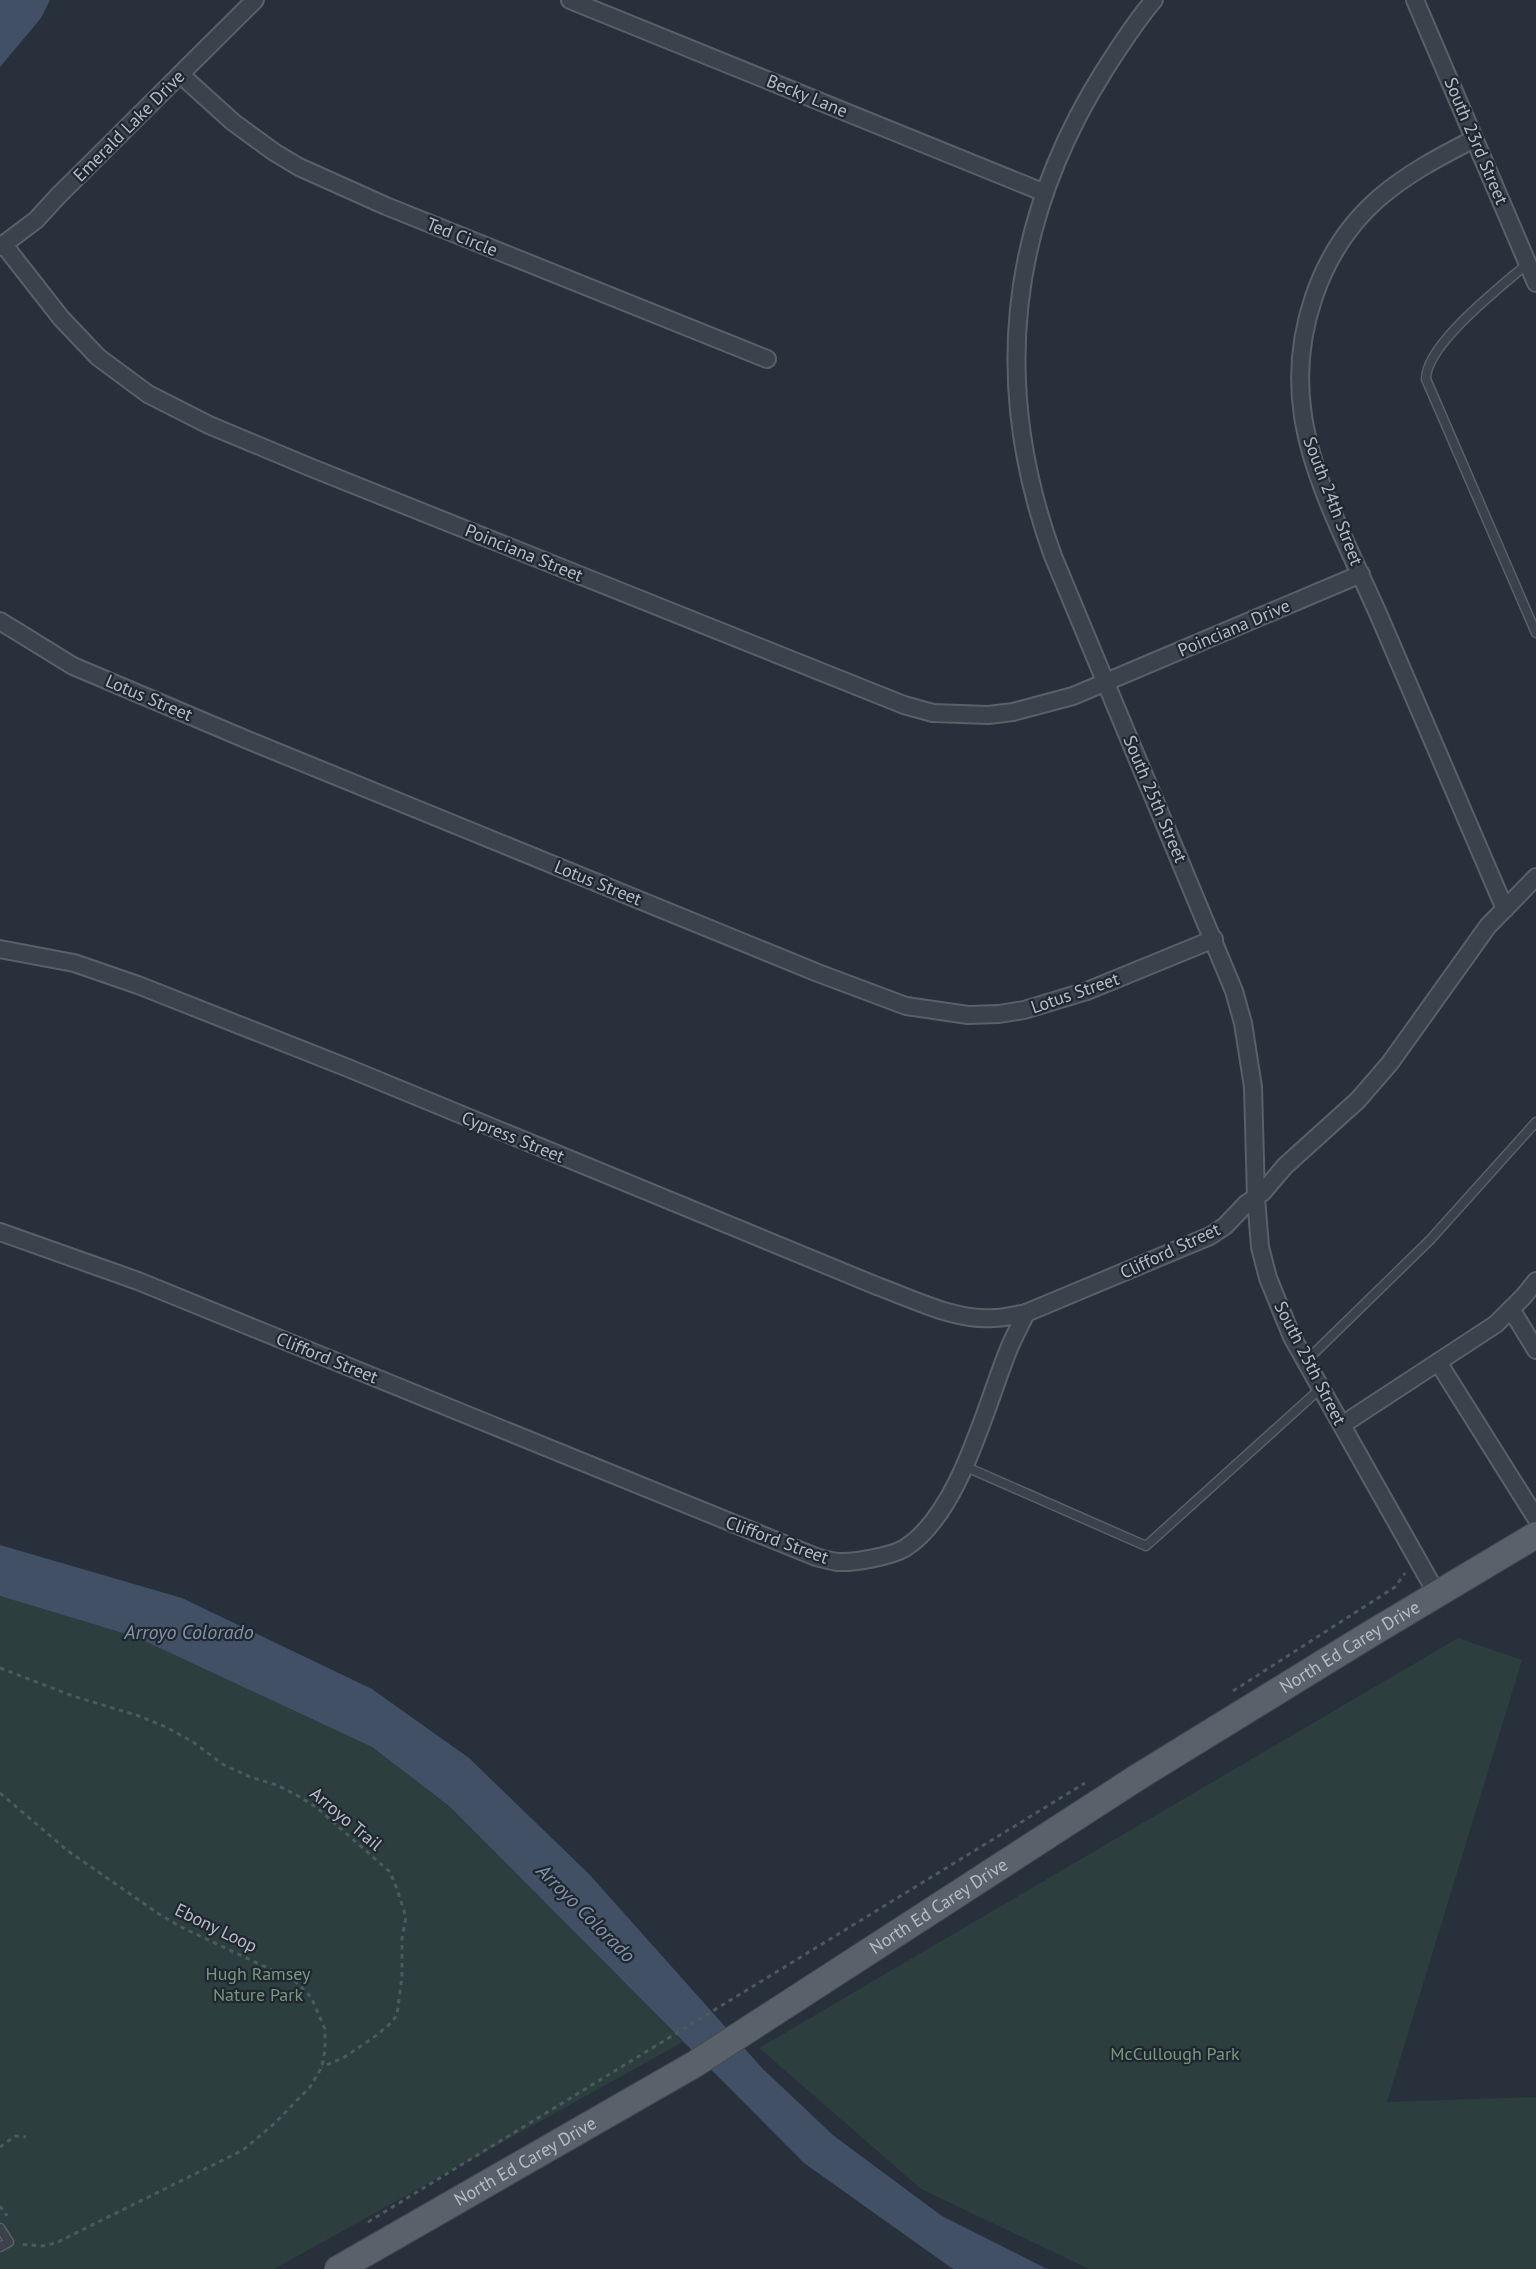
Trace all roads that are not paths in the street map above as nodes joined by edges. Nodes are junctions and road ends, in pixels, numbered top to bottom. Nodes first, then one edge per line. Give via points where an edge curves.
1 (255, 0) edge
2 (570, 0) edge
3 (1154, 0) edge
4 (1415, 0) edge
5 (181, 75) junction
6 (1474, 139) junction
7 (1045, 193) junction
8 (2, 246) edge
9 (1528, 263) junction
10 (1536, 283) edge
11 (767, 359) dead end
12 (1361, 574) junction
13 (0, 621) edge
14 (1536, 633) edge
15 (1106, 683) junction
16 (1536, 877) edge
17 (1505, 909) junction
18 (1214, 939) junction
19 (0, 949) edge
20 (1536, 1122) edge
21 (1256, 1197) junction
22 (0, 1232) edge
23 (1536, 1281) edge
24 (1511, 1310) junction
25 (1026, 1313) junction
26 (1536, 1350) edge
27 (1305, 1361) junction
28 (1438, 1362) junction
29 (1321, 1388) junction
30 (1342, 1425) junction
31 (963, 1466) junction
32 (1536, 1518) edge
33 (1536, 1536) edge
34 (1437, 1594) junction
35 (0, 2228) edge
36 (0, 2247) edge
37 (338, 2269) edge

1 - 5 street, Emerald Lake Drive
2 - 7 street, Becky Lane
3 - 7 street, South 25th Street via 1083,105
4 - 6 street, South 23rd Street
5 - 8 street, Emerald Lake Drive via 36,220
5 - 11 street, Ted Circle via 233,122 299,167 386,206
6 - 9 street, South 23rd Street
6 - 12 street, South 24th Street via 1415,170 1378,199 1331,260 1310,309 1301,362 1303,417 1318,470
7 - 15 street, South 25th Street via 1032,233 1020,303 1017,375 1023,449 1040,522
8 - 15 street, Poinciana Street via 98,357 148,394 209,425 301,463 893,701 933,712 988,715 1073,696
9 - 10 street, South 23rd Street
9 - 14 lane via 1460,322 1426,368 1426,380
12 - 15 street, Poinciana Drive
12 - 17 street, South 24th Street
13 - 18 street, Lotus Street via 73,666 906,1006 968,1015 1024,1010 1087,991
15 - 18 street, South 25th Street
16 - 17 street, Clifford Street
17 - 21 street, Clifford Street via 1488,926 1358,1100
18 - 21 street, South 25th Street via 1234,991 1249,1055
19 - 25 street, Cypress Street via 74,963 138,985 942,1310 993,1319
20 - 27 lane via 1430,1240
21 - 25 street, Clifford Street via 1210,1236
21 - 27 street, South 25th Street via 1260,1247 1268,1278
22 - 31 street, Clifford Street via 138,1281 816,1557 839,1562 904,1549 936,1518
23 - 24 street
24 - 26 street
24 - 28 street
25 - 31 street, Clifford Street
27 - 29 street, South 25th Street
28 - 30 street
28 - 32 street
29 - 30 street, South 25th Street
29 - 31 lane via 1146,1546
30 - 34 street, South 25th Street
33 - 34 main road, North Ed Carey Drive
34 - 37 main road, North Ed Carey Drive via 1138,1777 696,2064 375,2233
35 - 36 lane via 9,2242

